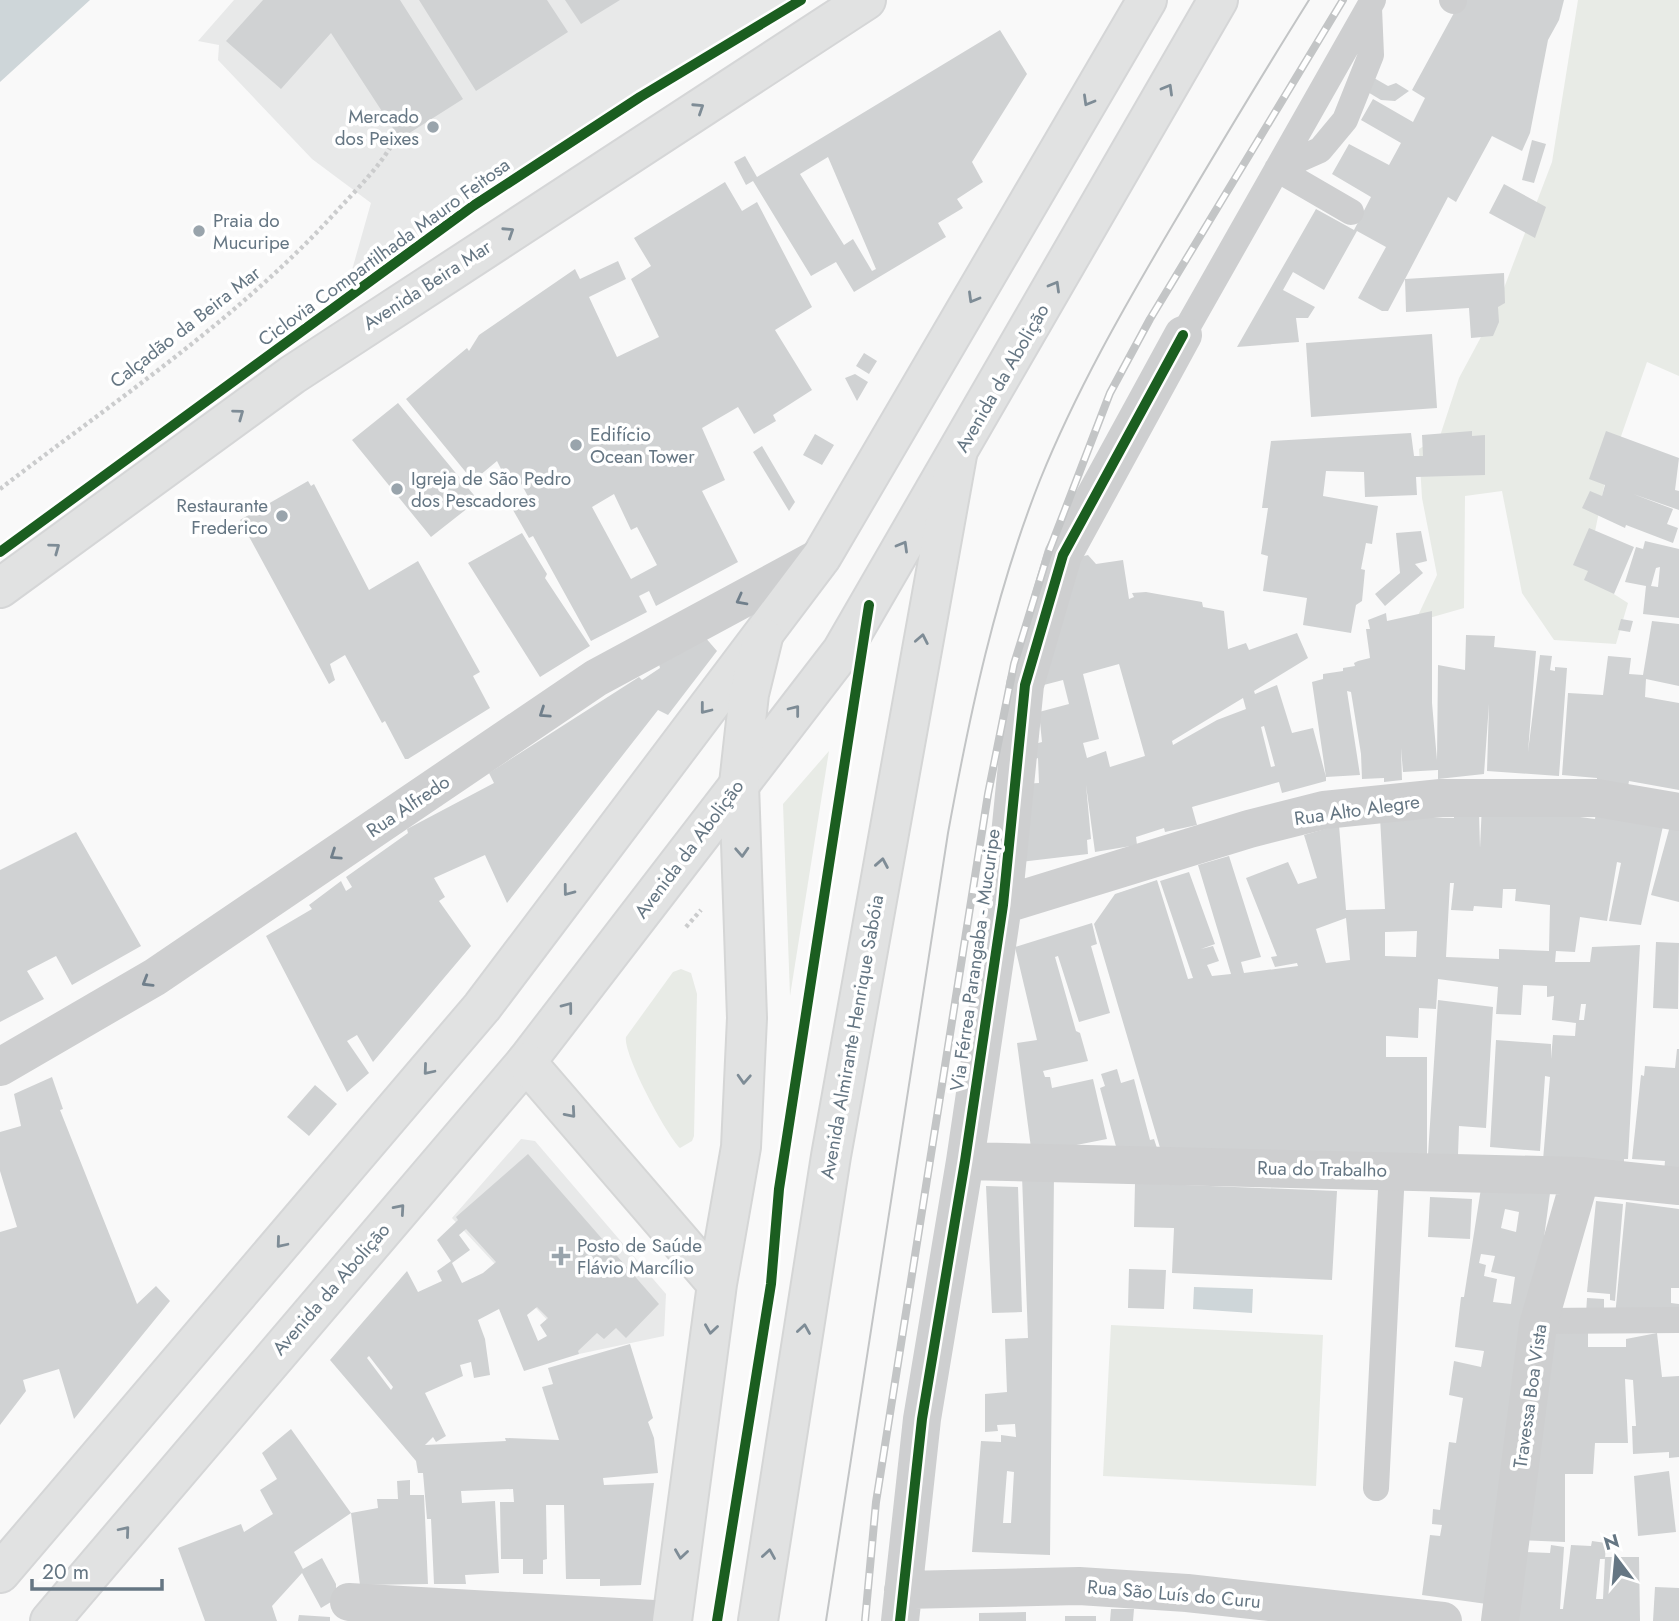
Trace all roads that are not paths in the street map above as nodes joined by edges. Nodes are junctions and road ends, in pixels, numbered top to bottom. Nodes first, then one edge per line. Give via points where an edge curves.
1 (866, 0) edge
2 (1147, 0) edge
3 (1219, 0) edge
4 (1371, 4) edge
5 (1277, 169) junction
6 (1351, 212) dead end
7 (1183, 335) joint
8 (957, 455) junction
9 (822, 556) junction
10 (0, 588) edge
11 (763, 637) junction
12 (739, 784) junction
13 (1679, 812) edge
14 (1003, 905) junction
15 (526, 1062) junction
16 (0, 1067) edge
17 (965, 1161) junction
18 (1392, 1171) junction
19 (1581, 1176) junction
20 (1679, 1186) edge
21 (717, 1284) junction
22 (1679, 1320) edge
23 (1540, 1321) junction
24 (1376, 1488) dead end
25 (0, 1573) edge
26 (349, 1602) dead end
27 (902, 1605) edge
28 (50, 1621) edge
29 (672, 1621) edge
30 (758, 1621) edge
31 (1443, 1621) edge
32 (1500, 1621) edge

10 -> 1 main road, Avenida Beira Mar via 292,374
2 -> 9 main road
8 -> 3 main road, Avenida da Abolição
4 - 5 lane
5 - 6 lane
5 - 7 lane
7 - 14 street, Via Férrea Parangaba - Mucuripe via 1063,555 1025,685
12 -> 8 main road, Avenida da Abolição via 842,651
30 -> 8 main road, Avenida Almirante Henrique Sabóia via 831,1156
9 - 11 main road
9 -> 16 street, Rua Alfredo via 596,678 155,977
11 - 12 main road via 749,694
11 -> 25 main road via 482,1007
15 -> 12 main road, Avenida da Abolição
12 -> 21 main road via 747,1018 741,1147
13 - 14 street, Rua Alto Alegre via 1597,798 1441,798 1324,810
14 - 17 street, Via Férrea Parangaba - Mucuripe
15 -> 21 main road
28 -> 15 main road, Avenida da Abolição
17 - 18 street, Rua do Trabalho
17 - 27 street, Via Férrea Parangaba - Mucuripe via 922,1419
18 - 19 street, Rua do Trabalho
18 - 24 lane
19 - 20 street, Rua do Trabalho
19 - 23 street, Travessa Boa Vista
21 -> 29 main road
22 - 23 lane
23 - 32 street, Travessa Boa Vista
26 - 29 street
27 - 31 street, Rua São Luís do Curu via 1079,1586

